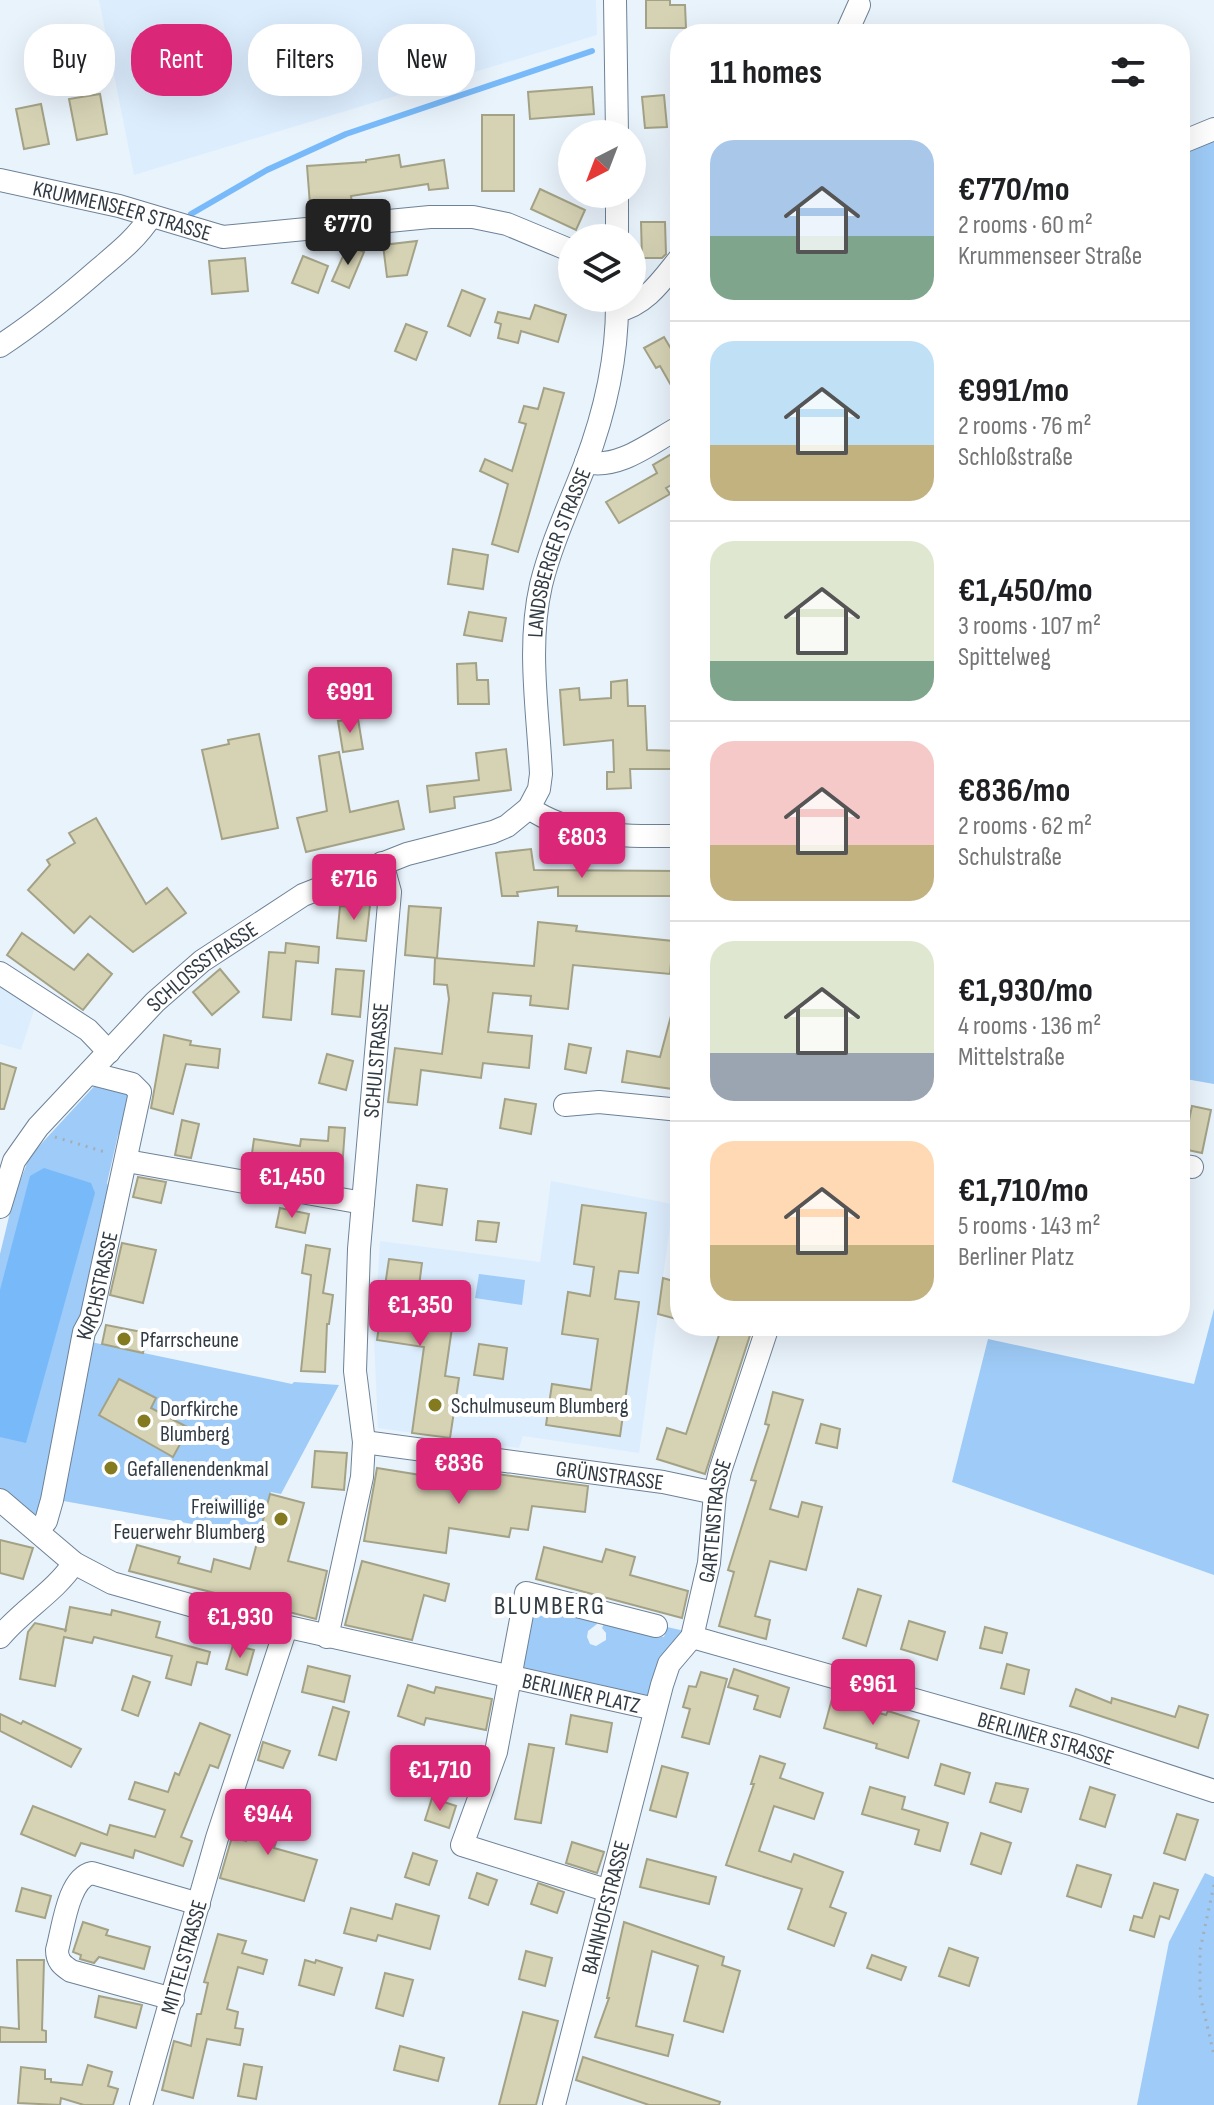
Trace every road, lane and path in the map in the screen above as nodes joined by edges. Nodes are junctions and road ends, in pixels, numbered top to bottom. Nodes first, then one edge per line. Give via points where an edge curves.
1 (615, 0) edge
2 (859, 5) dead end
3 (850, 24) edge
4 (617, 120) edge
5 (1214, 129) edge
6 (1190, 139) edge
7 (0, 180) edge
8 (151, 216) junction
9 (558, 245) edge
10 (670, 270) edge
11 (646, 298) edge
12 (617, 312) edge
13 (0, 346) edge
14 (670, 432) edge
15 (586, 462) junction
16 (529, 808) junction
17 (670, 836) edge
18 (382, 863) junction
19 (0, 973) edge
20 (109, 1052) junction
21 (89, 1073) junction
22 (565, 1105) dead end
23 (670, 1109) edge
24 (38, 1127) junction
25 (127, 1161) junction
26 (363, 1203) junction
27 (0, 1207) edge
28 (765, 1336) edge
29 (364, 1442) junction
30 (715, 1493) junction
31 (0, 1500) edge
32 (38, 1531) junction
33 (74, 1563) junction
34 (656, 1626) dead end
35 (286, 1628) junction
36 (0, 1637) edge
37 (327, 1637) junction
38 (692, 1637) junction
39 (508, 1676) junction
40 (655, 1709) junction
41 (1214, 1791) edge
42 (1214, 1885) edge
43 (609, 1891) junction
44 (199, 1904) junction
45 (173, 1999) junction
46 (1214, 2055) edge
47 (141, 2105) edge
48 (554, 2105) edge

1 - 4 street
2 - 3 street
5 - 6 street
7 - 8 street, KRUMMENSEER STRASSE
8 - 9 street, KRUMMENSEER STRASSE via 223,237 473,217 507,224
8 - 13 street via 139,234 79,286
10 - 11 street
12 - 15 street, LANDSBERGER STRASSE via 609,391
14 - 15 street via 616,462
15 - 16 street, LANDSBERGER STRASSE via 549,560 537,609 534,654 541,774
16 - 17 street via 591,833
16 - 18 street, SCHLOSSSTRASSE via 493,832
18 - 20 street, SCHLOSSSTRASSE via 303,895 226,943 155,1002
18 - 26 street, SCHULSTRASSE via 390,892
19 - 20 street via 88,1030
20 - 21 street, SCHLOSSSTRASSE
21 - 24 street, SCHLOSSSTRASSE
21 - 25 street, KIRCHSTRASSE via 132,1084 140,1092
22 - 23 street via 599,1102
24 - 25 path via 45,1134
24 - 27 street, SCHLOSSSTRASSE via 14,1161
25 - 26 street
25 - 32 street, KIRCHSTRASSE via 84,1332 52,1500
26 - 29 street, SCHULSTRASSE via 355,1371
28 - 30 street, GARTENSTRASSE
29 - 30 street, GRÜNSTRASSE
29 - 37 street, SCHULSTRASSE via 358,1500
30 - 38 street, GARTENSTRASSE via 709,1563
31 - 32 street
32 - 33 street
33 - 35 street via 112,1583
33 - 36 street
34 - 39 street, BERLINER PLATZ via 526,1593
35 - 37 street
35 - 44 street, MITTELSTRASSE
37 - 39 street, BERLINER PLATZ
38 - 40 street, GARTENSTRASSE via 669,1664
38 - 41 street, BERLINER STRASSE via 1074,1745
39 - 40 street, BERLINER PLATZ
39 - 43 street via 496,1752 462,1845
40 - 43 street, BAHNHOFSTRASSE
42 - 46 path via 1200,1950 1200,1995
43 - 48 street, BAHNHOFSTRASSE
44 - 45 street, MITTELSTRASSE
44 - 45 street via 92,1873 74,1886 57,1950 62,1965
45 - 47 street, MITTELSTRASSE

